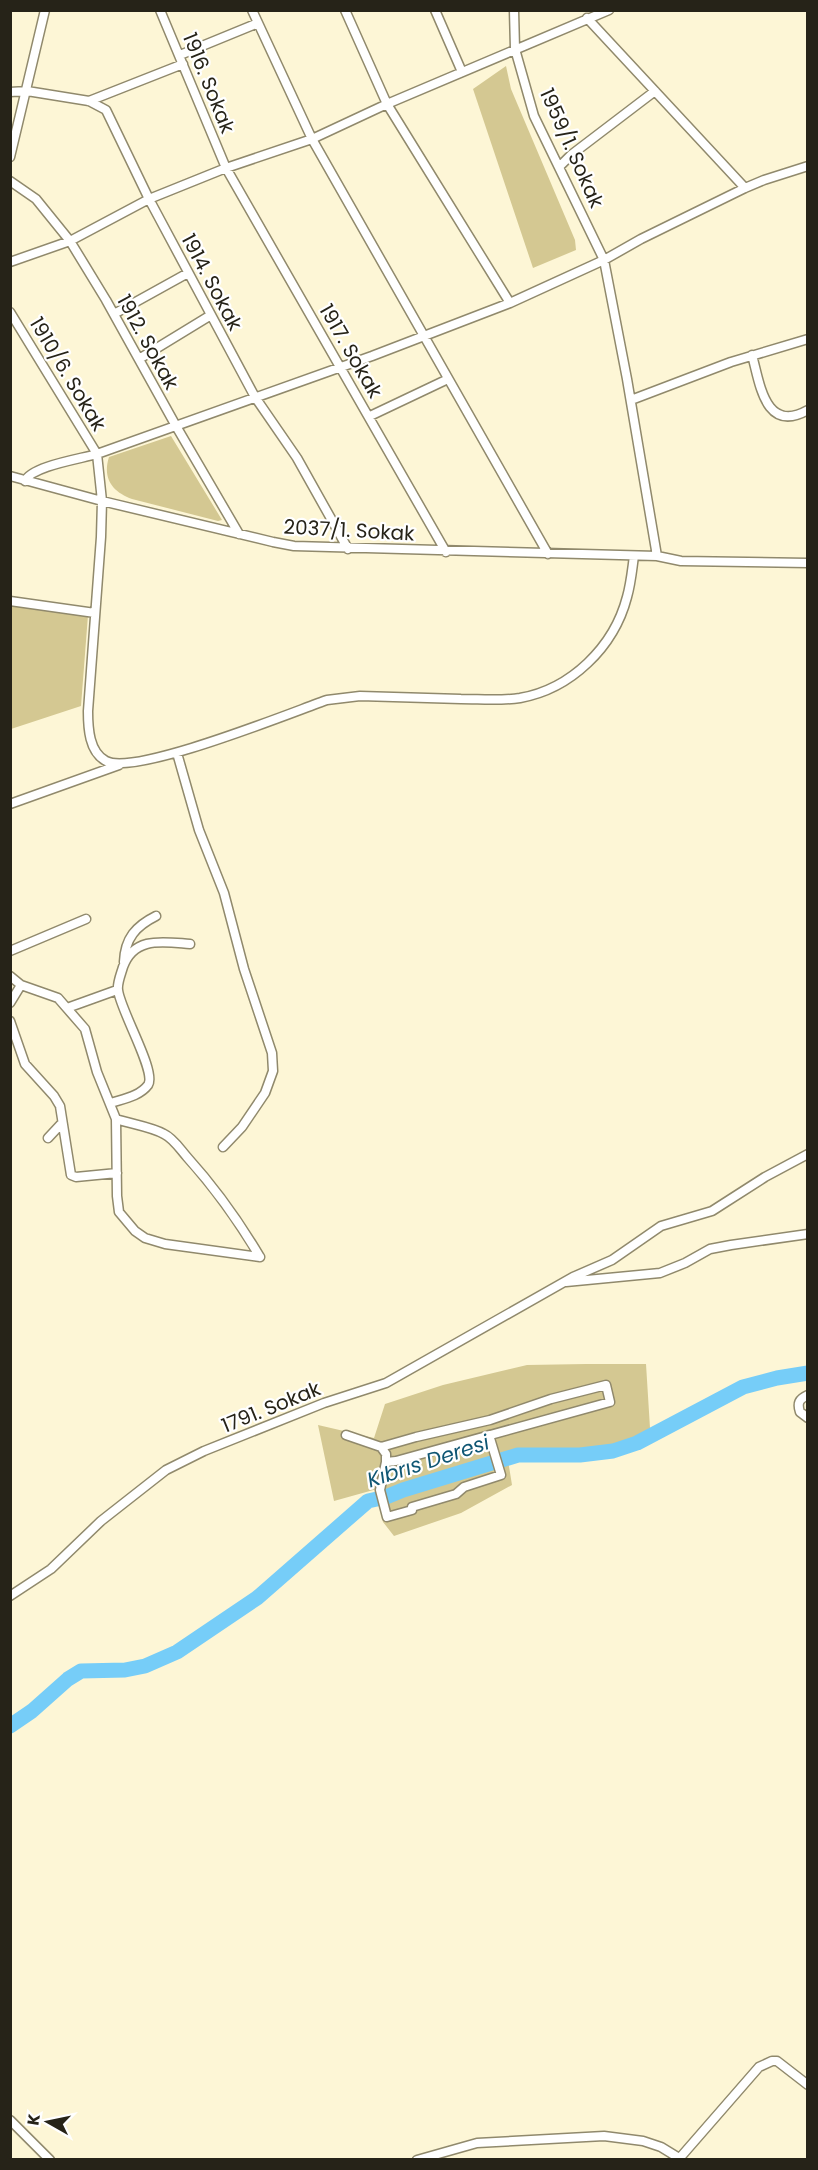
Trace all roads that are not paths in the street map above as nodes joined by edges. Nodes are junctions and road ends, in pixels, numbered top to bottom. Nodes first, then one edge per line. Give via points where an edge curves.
1 (45, 10) edge
2 (160, 10) edge
3 (252, 10) edge
4 (345, 10) edge
5 (435, 10) edge
6 (514, 10) edge
7 (609, 10) edge
8 (588, 18) junction
9 (258, 24) junction
10 (515, 49) junction
11 (182, 60) junction
12 (462, 72) junction
13 (27, 91) junction
14 (655, 91) junction
15 (10, 92) edge
16 (89, 100) junction
17 (387, 104) junction
18 (312, 139) junction
19 (10, 157) edge
20 (807, 166) edge
21 (559, 167) junction
22 (226, 168) junction
23 (10, 181) edge
24 (745, 188) junction
25 (149, 199) junction
26 (70, 241) junction
27 (604, 260) junction
28 (10, 262) edge
29 (188, 273) junction
30 (510, 303) junction
31 (10, 312) edge
32 (114, 314) junction
33 (211, 315) junction
34 (423, 336) junction
35 (807, 339) edge
36 (752, 355) junction
37 (139, 359) junction
38 (342, 367) junction
39 (448, 379) junction
40 (255, 397) junction
41 (631, 400) junction
42 (807, 410) edge
43 (369, 416) junction
44 (176, 426) junction
45 (97, 454) junction
46 (10, 476) edge
47 (25, 481) junction
48 (102, 501) junction
49 (239, 534) junction
50 (348, 549) junction
51 (446, 552) junction
52 (548, 554) junction
53 (634, 556) junction
54 (657, 556) junction
55 (807, 563) edge
56 (10, 602) edge
57 (95, 613) junction
58 (177, 753) junction
59 (119, 764) junction
60 (10, 804) edge
61 (156, 916) dead end
62 (86, 919) dead end
63 (190, 944) dead end
64 (10, 951) edge
65 (124, 965) junction
66 (10, 976) edge
67 (21, 985) junction
68 (117, 990) junction
69 (10, 1003) edge
70 (67, 1008) junction
71 (10, 1021) edge
72 (111, 1103) junction
73 (116, 1119) junction
74 (62, 1123) junction
75 (48, 1138) dead end
76 (223, 1147) dead end
77 (807, 1154) edge
78 (117, 1173) junction
79 (807, 1234) edge
80 (566, 1282) junction
81 (807, 1395) edge
82 (807, 1418) edge
83 (489, 1434) junction
84 (346, 1435) dead end
85 (381, 1447) junction
86 (386, 1462) junction
87 (10, 1596) edge
88 (807, 2085) edge
89 (10, 2120) edge
90 (679, 2159) edge
91 (50, 2160) edge
92 (417, 2160) edge

1 - 13 street
2 - 11 street, 1916. Sokak
3 - 9 street
4 - 17 street
5 - 12 street
6 - 10 street, 1959/1. Sokak
7 - 8 street
8 - 10 street
8 - 14 street
9 - 11 street
9 - 18 street
10 - 12 street
10 - 21 street, 1959/1. Sokak via 534,116
11 - 16 street
11 - 22 street, 1916. Sokak
12 - 17 street
13 - 15 street
13 - 16 street
13 - 19 street
14 - 21 street
14 - 24 street
16 - 25 street, 1914. Sokak via 106,110
17 - 18 street
17 - 30 street
18 - 22 street
18 - 34 street
20 - 24 street
21 - 27 street, 1959/1. Sokak
22 - 25 street
22 - 38 street, 1917. Sokak
23 - 26 street, 1912. Sokak via 36,199
24 - 27 street
25 - 26 street
25 - 29 street, 1914. Sokak
26 - 28 street
26 - 32 street, 1912. Sokak
27 - 30 street
27 - 41 street
29 - 32 street
29 - 33 street, 1914. Sokak
30 - 34 street
31 - 45 street, 1910/6. Sokak
32 - 37 street, 1912. Sokak
33 - 37 street
33 - 40 street, 1914. Sokak
34 - 38 street
34 - 39 street
35 - 36 street
36 - 41 street
36 - 42 street via 763,397 770,408 787,416
37 - 44 street, 1912. Sokak
38 - 40 street
38 - 43 street, 1917. Sokak
39 - 43 street
39 - 52 street
40 - 44 street
40 - 50 street, 1914. Sokak via 297,458
41 - 54 street
43 - 51 street, 1917. Sokak
44 - 45 street
44 - 49 street, 1912. Sokak
45 - 47 street via 40,469 27,475
45 - 48 street
46 - 47 street, 2037/1. Sokak
47 - 48 street, 2037/1. Sokak
48 - 49 street, 2037/1. Sokak
48 - 57 street
49 - 50 street, 2037/1. Sokak via 294,546
50 - 51 street, 2037/1. Sokak
51 - 52 street, 2037/1. Sokak
52 - 53 street, 2037/1. Sokak
53 - 54 street, 2037/1. Sokak
53 - 58 street via 627,599 612,633 593,658 558,686 504,700 341,697
54 - 55 street, 2037/1. Sokak via 681,561
56 - 57 street
57 - 59 street via 88,725 99,756
58 - 59 street
58 - 76 street via 272,1053 273,1071 265,1093
59 - 60 street
61 - 65 street via 134,932 124,947
62 - 64 street
63 - 65 street via 160,942 136,948
65 - 68 street
66 - 67 street
67 - 69 street
67 - 70 street via 58,998
68 - 70 street
68 - 72 street via 151,1075 149,1084 136,1095
70 - 72 street via 85,1029
71 - 74 street via 25,1064 54,1096
72 - 73 street
73 - 78 street
73 - 78 street via 167,1135 214,1187 260,1257 196,1250 145,1238 119,1212
74 - 75 street
74 - 78 street via 70,1175
77 - 80 street, 1791. Sokak via 719,1208 661,1226 612,1260
79 - 80 street via 710,1249 660,1273
80 - 87 street, 1791. Sokak via 386,1383 324,1402 166,1470 101,1521 51,1569
81 - 82 street via 798,1405
83 - 85 street via 610,1402 606,1385
83 - 86 street
83 - 86 street via 501,1475 387,1517 382,1498
84 - 85 street
85 - 86 street
88 - 90 street via 777,2061 759,2067
89 - 91 street
90 - 92 street via 643,2141 604,2136 477,2143

